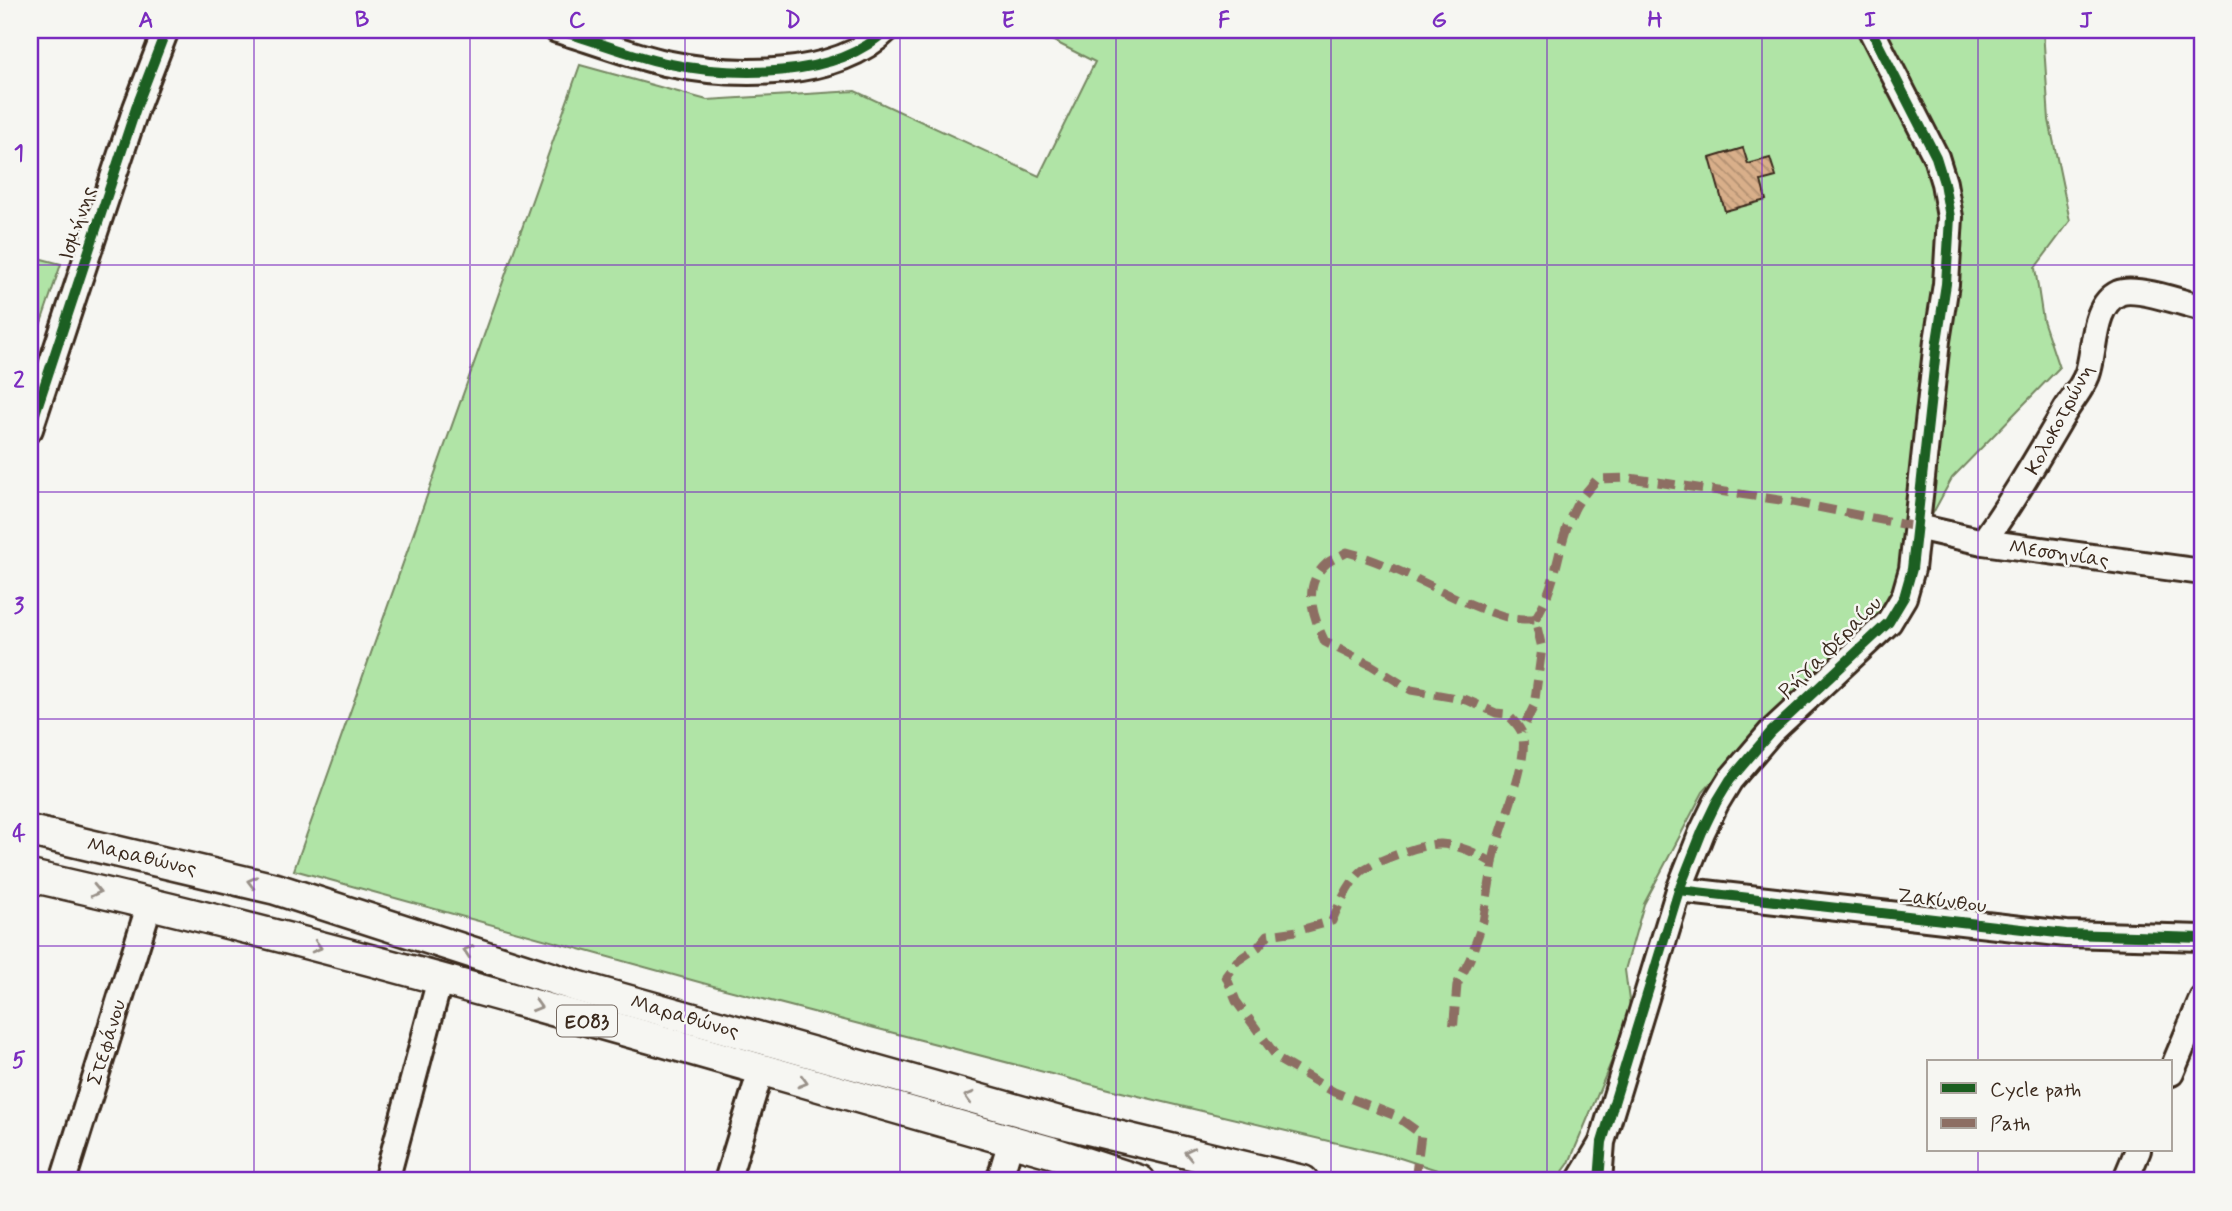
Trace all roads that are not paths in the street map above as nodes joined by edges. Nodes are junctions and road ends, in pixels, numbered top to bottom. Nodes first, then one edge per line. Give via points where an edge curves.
1 (166, 30) edge
2 (557, 30) edge
3 (886, 30) edge
4 (1871, 30) edge
5 (2202, 308) edge
6 (30, 429) edge
7 (1917, 527) junction
8 (1983, 542) junction
9 (2202, 572) edge
10 (30, 831) edge
11 (30, 876) edge
12 (1679, 890) junction
13 (149, 903) junction
14 (2202, 938) edge
15 (440, 979) junction
16 (2202, 999) edge
17 (761, 1070) junction
18 (2172, 1071) edge
19 (1011, 1141) junction
20 (1602, 1142) junction
21 (2137, 1152) edge
22 (63, 1181) edge
23 (386, 1181) edge
24 (727, 1181) edge
25 (999, 1181) edge
26 (1140, 1181) edge
27 (1303, 1181) edge
28 (1579, 1181) edge
29 (1599, 1181) edge
30 (2125, 1181) edge

1 - 6 street, Ισμήνης
2 - 3 street via 666,63 754,73 834,62 874,42
4 - 7 street, Ρήγα Φεραίου via 1936,157 1950,218
5 - 8 street, Κολοκοτρώνη via 2133,292 2118,293 2103,309 2086,378 2027,479
7 - 8 street, Μεσσηνίας
7 - 12 street, Ρήγα Φεραίου via 1904,597 1889,622 1771,732 1730,780 1702,832
8 - 9 street, Μεσσηνίας
27 -> 10 main road, Μαραθώνος / ΕΟ83 via 1059,1122 576,986 276,889
11 -> 13 main road, Μαραθώνος / ΕΟ83
12 - 14 street, Ζακύνθου via 2066,934
12 - 20 street, Ρήγα Φεραίου
13 -> 15 main road, Μαραθώνος / ΕΟ83
13 - 22 street, Στεφάνου
15 -> 17 main road, Μαραθώνος / ΕΟ83
15 - 23 street
16 - 18 street
17 -> 19 main road, Μαραθώνος / ΕΟ83
17 - 24 street
19 - 25 street
19 - 26 main road, Μαραθώνος / ΕΟ83
20 - 28 street
20 - 29 street
21 - 30 street

